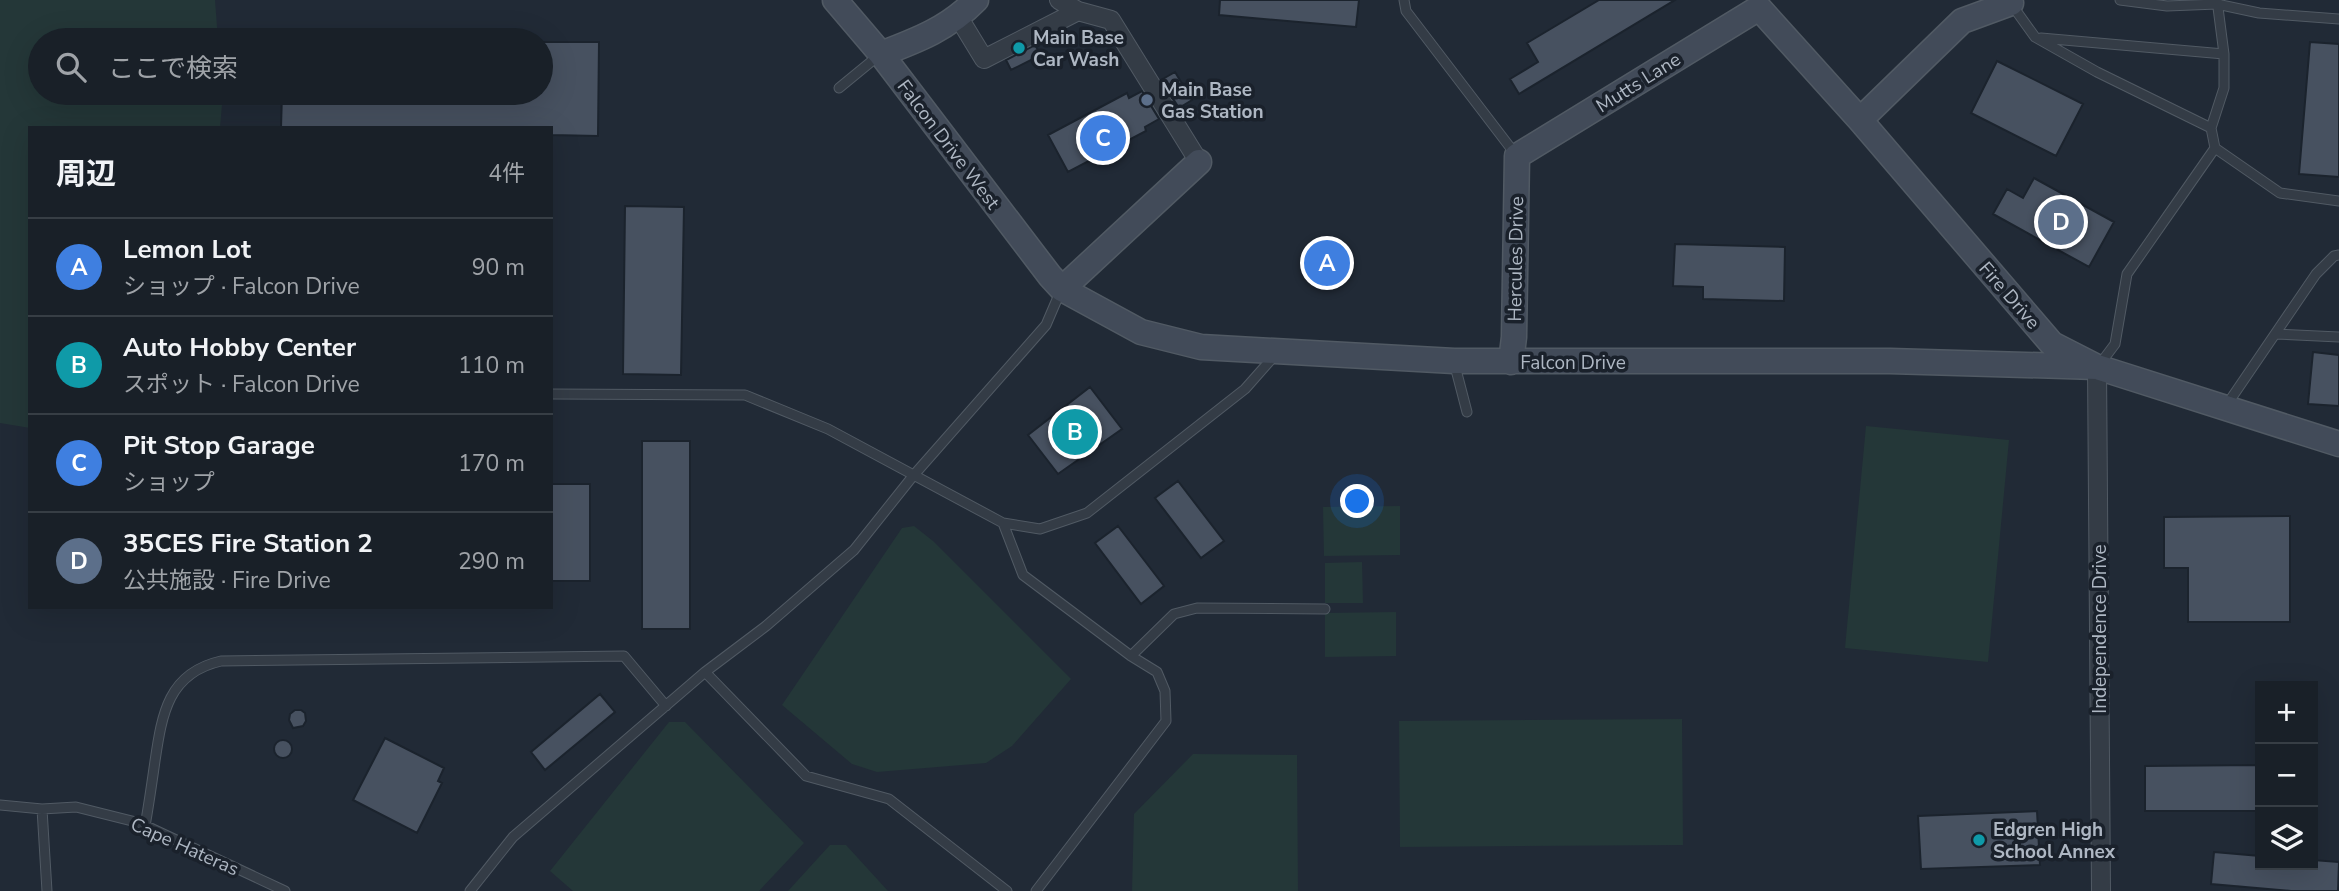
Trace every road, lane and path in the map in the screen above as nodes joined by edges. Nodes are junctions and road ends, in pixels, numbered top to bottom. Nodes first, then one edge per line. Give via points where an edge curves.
1 (835, 0) edge
2 (1059, 0) edge
3 (1405, 0) edge
4 (2120, 0) edge
5 (2011, 1) edge
6 (2217, 2) edge
7 (1756, 4) edge
8 (968, 9) edge
9 (1078, 11) junction
10 (2339, 19) edge
11 (2035, 37) junction
12 (881, 54) junction
13 (2224, 54) junction
14 (839, 88) dead end
15 (1860, 120) junction
16 (2211, 128) junction
17 (2215, 148) junction
18 (1517, 156) junction
19 (1199, 162) joint
20 (2339, 201) edge
21 (2339, 255) edge
22 (1062, 289) junction
23 (2276, 334) junction
24 (2339, 337) edge
25 (1277, 353) junction
26 (1454, 361) junction
27 (1511, 362) junction
28 (2098, 367) junction
29 (553, 394) edge
30 (2225, 408) junction
31 (1467, 412) dead end
32 (2339, 443) edge
33 (913, 476) junction
34 (1003, 523) junction
35 (1325, 609) dead end
36 (1131, 656) junction
37 (705, 672) junction
38 (666, 706) junction
39 (0, 805) edge
40 (42, 809) junction
41 (145, 826) junction
42 (47, 891) edge
43 (285, 891) edge
44 (470, 891) edge
45 (1007, 891) edge
46 (1036, 891) edge
47 (2101, 891) edge

1 - 12 street, Falcon Drive West
2 - 9 street
3 - 18 lane via 1406,11
4 - 6 lane via 2167,6
5 - 11 lane
5 - 15 street via 1962,21
6 - 10 lane via 2259,13
6 - 13 lane
7 - 15 street, Fire Drive
7 - 18 street, Mutts Lane
8 - 9 street via 984,60
8 - 12 street via 929,36
9 - 19 street via 1111,20
11 - 13 lane
11 - 16 lane
12 - 14 lane
12 - 22 street, Falcon Drive West
13 - 16 lane via 2224,89
15 - 28 street, Fire Drive via 2052,344
16 - 17 lane
17 - 20 lane via 2280,193
17 - 28 lane via 2127,274 2115,344
18 - 27 street, Hercules Drive
19 - 22 street
21 - 23 lane via 2316,274
22 - 25 street, Falcon Drive via 1141,332 1201,347
22 - 33 lane via 1046,325
23 - 24 lane
23 - 30 lane
25 - 26 street, Falcon Drive
25 - 34 lane via 1245,389 1087,513 1040,529
26 - 27 street, Falcon Drive
26 - 31 lane
27 - 28 street, Falcon Drive via 1890,361
28 - 30 street
28 - 47 street, Independence Drive
29 - 33 lane via 746,395 828,429
30 - 32 street
33 - 34 lane
33 - 37 lane via 854,550
34 - 36 lane via 1023,575
35 - 36 lane via 1197,608 1174,614
36 - 46 lane via 1157,672 1165,691 1166,721
37 - 38 lane
37 - 45 lane via 806,776 889,799
38 - 41 lane via 624,656 221,661 195,670 177,685 162,716
38 - 44 lane via 513,837
39 - 40 lane, Cape Hateras
40 - 41 lane, Cape Hateras via 76,807
40 - 42 lane
41 - 43 lane, Cape Hateras

